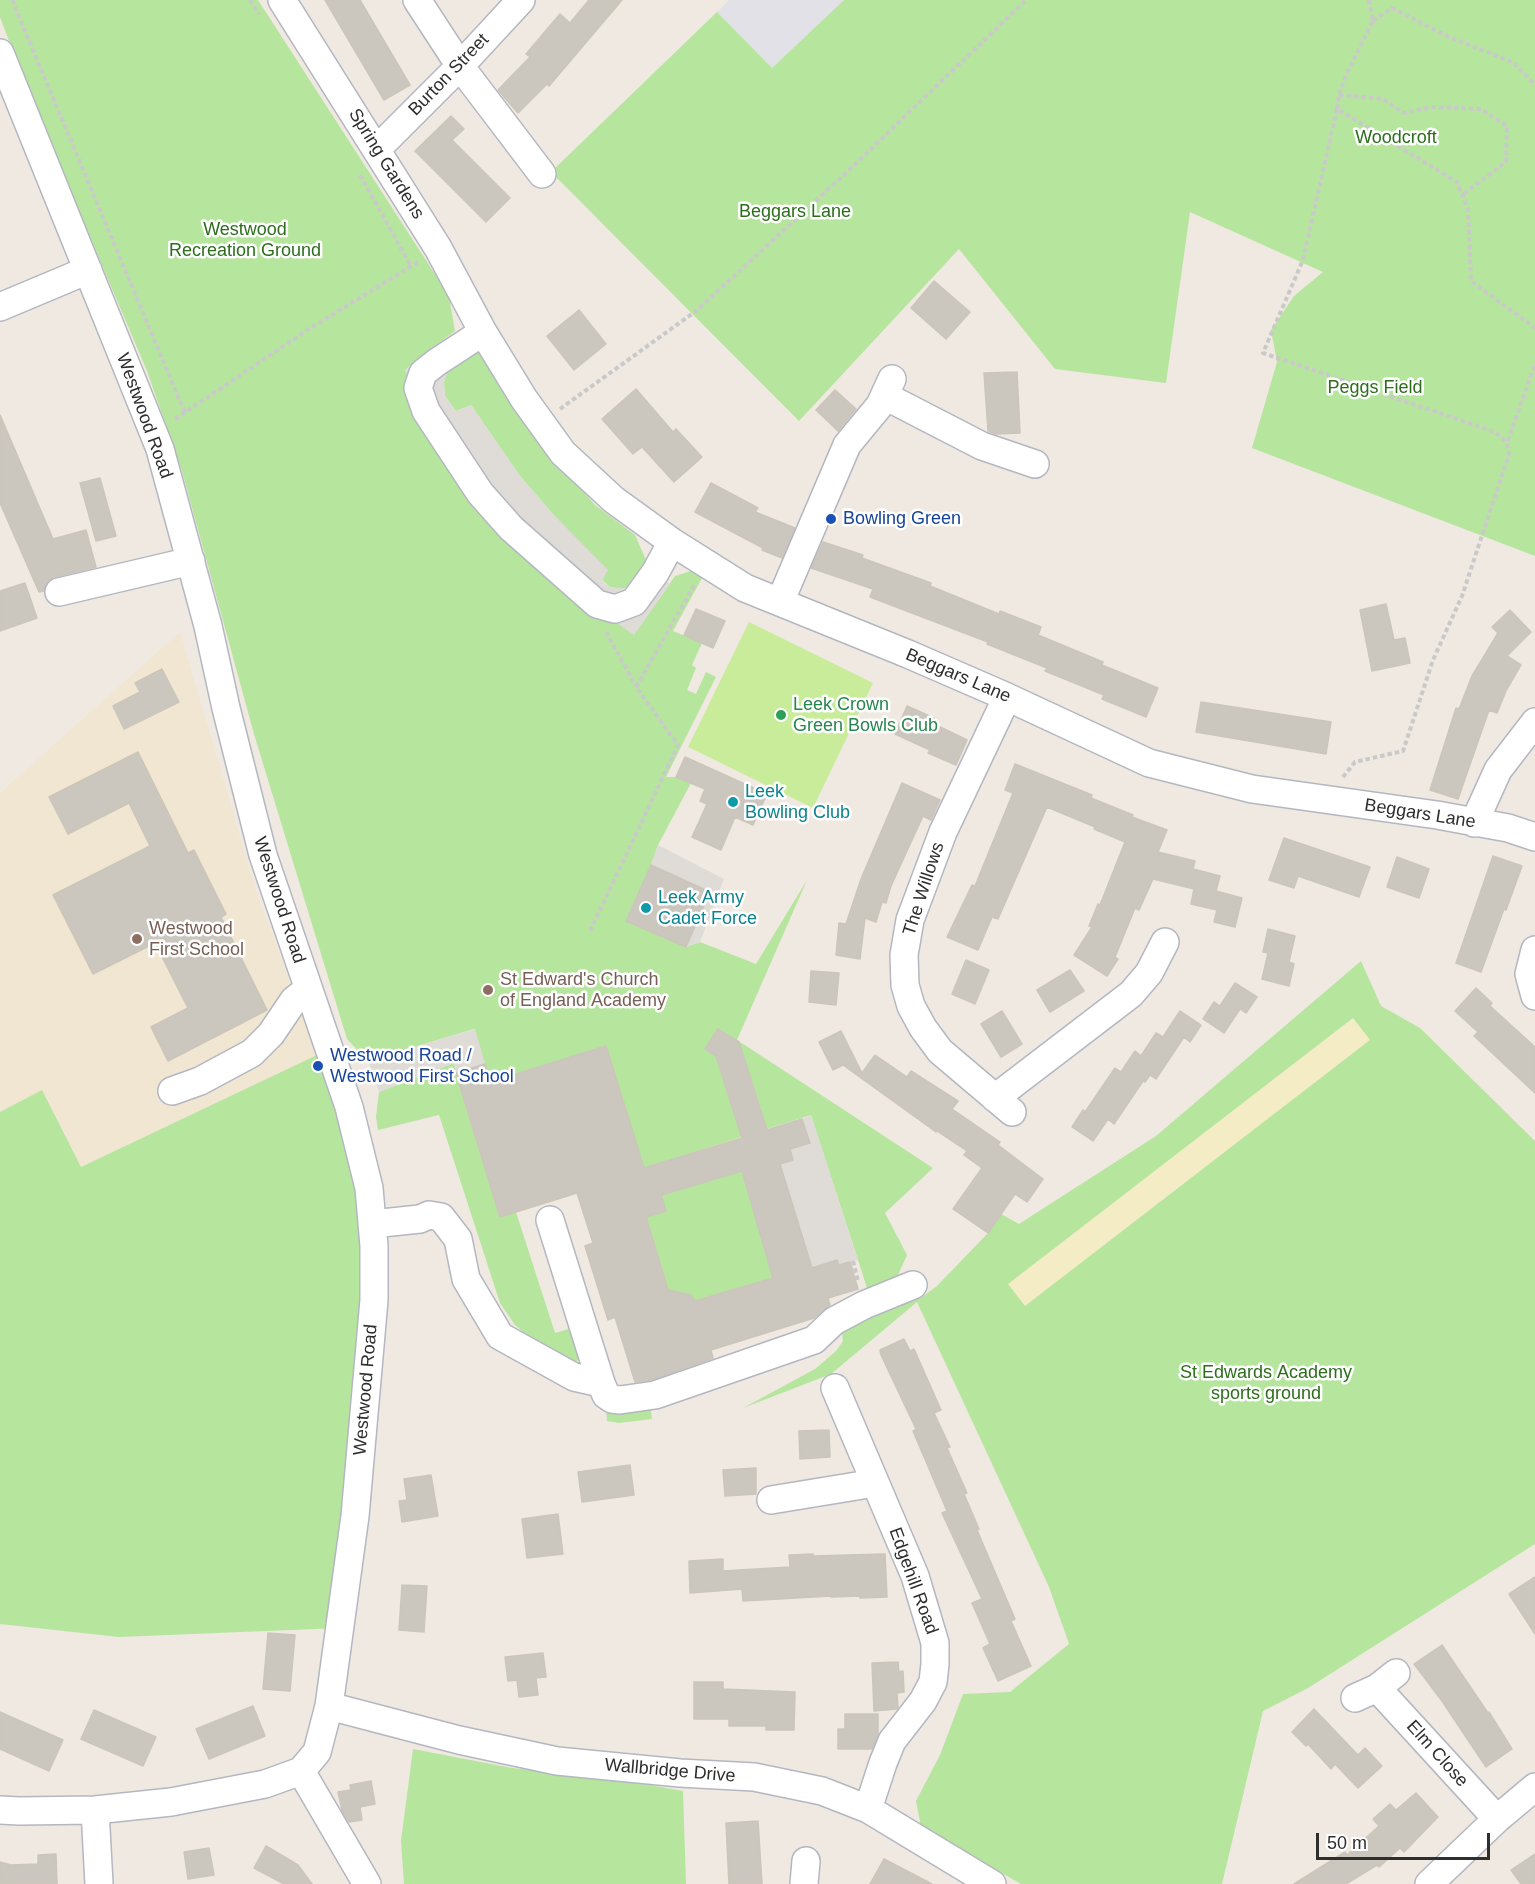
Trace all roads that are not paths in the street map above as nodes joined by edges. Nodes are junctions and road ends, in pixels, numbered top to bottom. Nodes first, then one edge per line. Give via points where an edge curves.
1 (282, 0) edge
2 (417, 0) edge
3 (521, 0) edge
4 (2, 63) edge
5 (460, 66) junction
6 (376, 149) junction
7 (542, 174) dead end
8 (88, 270) junction
9 (0, 307) edge
10 (483, 332) junction
11 (1035, 464) dead end
12 (672, 542) junction
13 (191, 561) junction
14 (59, 592) dead end
15 (780, 602) junction
16 (1007, 697) junction
17 (1535, 722) edge
18 (1474, 823) junction
19 (1535, 837) edge
20 (1165, 942) dead end
21 (1535, 950) edge
22 (308, 989) junction
23 (1535, 996) edge
24 (172, 1091) dead end
25 (550, 1220) dead end
26 (372, 1224) junction
27 (913, 1285) dead end
28 (601, 1383) junction
29 (835, 1388) dead end
30 (875, 1482) junction
31 (771, 1500) dead end
32 (1376, 1686) dead end
33 (329, 1706) junction
34 (301, 1771) junction
35 (1535, 1787) edge
36 (0, 1809) edge
37 (95, 1809) junction
38 (868, 1809) junction
39 (1497, 1819) junction
40 (99, 1884) edge
41 (367, 1884) edge
42 (992, 1884) edge
43 (1429, 1884) edge

1 - 6 street, Spring Gardens
2 - 5 street
3 - 5 street, Burton Street
4 - 8 street, Westwood Road
5 - 6 street, Burton Street
5 - 7 street
6 - 10 street, Spring Gardens via 438,248
8 - 9 street
8 - 13 street, Westwood Road via 160,449
10 - 12 street, Beggars Lane via 563,453 614,500
10 - 12 street via 423,373 418,388 426,411 480,493 511,528 597,604 615,609 634,602
11 - 15 street via 982,446 889,387 880,405 847,445
12 - 15 street, Beggars Lane via 745,588
13 - 14 street
13 - 22 street, Westwood Road via 263,855
15 - 16 street, Beggars Lane
16 - 18 street, Beggars Lane via 1149,763 1252,789 1437,814
16 - 20 street, The Willows via 943,832 910,920 904,955 905,985 923,1028 940,1051 1004,1105 1131,994 1149,973
17 - 18 street via 1498,770
18 - 19 street, Beggars Lane
21 - 23 street via 1529,974
22 - 24 street via 294,999 271,1034 252,1053
22 - 26 street, Westwood Road via 349,1107 369,1188
25 - 28 street
26 - 28 street via 429,1215 441,1217 458,1239 466,1279 500,1336 574,1377
26 - 33 street, Westwood Road via 374,1300 355,1516
27 - 28 street via 834,1321 814,1340 655,1395 612,1399
29 - 30 street, Edgehill Road
30 - 31 street
30 - 38 street, Edgehill Road via 915,1575 935,1643 935,1664 933,1682 923,1701 892,1741
32 - 39 street, Elm Close
33 - 34 street, Westwood Road via 317,1752
33 - 38 street, Wallbridge Drive via 557,1761 754,1777 822,1791
34 - 37 street via 224,1793
34 - 41 street
35 - 39 street
36 - 37 street
37 - 40 street
38 - 42 street, Wallbridge Drive
39 - 43 street

